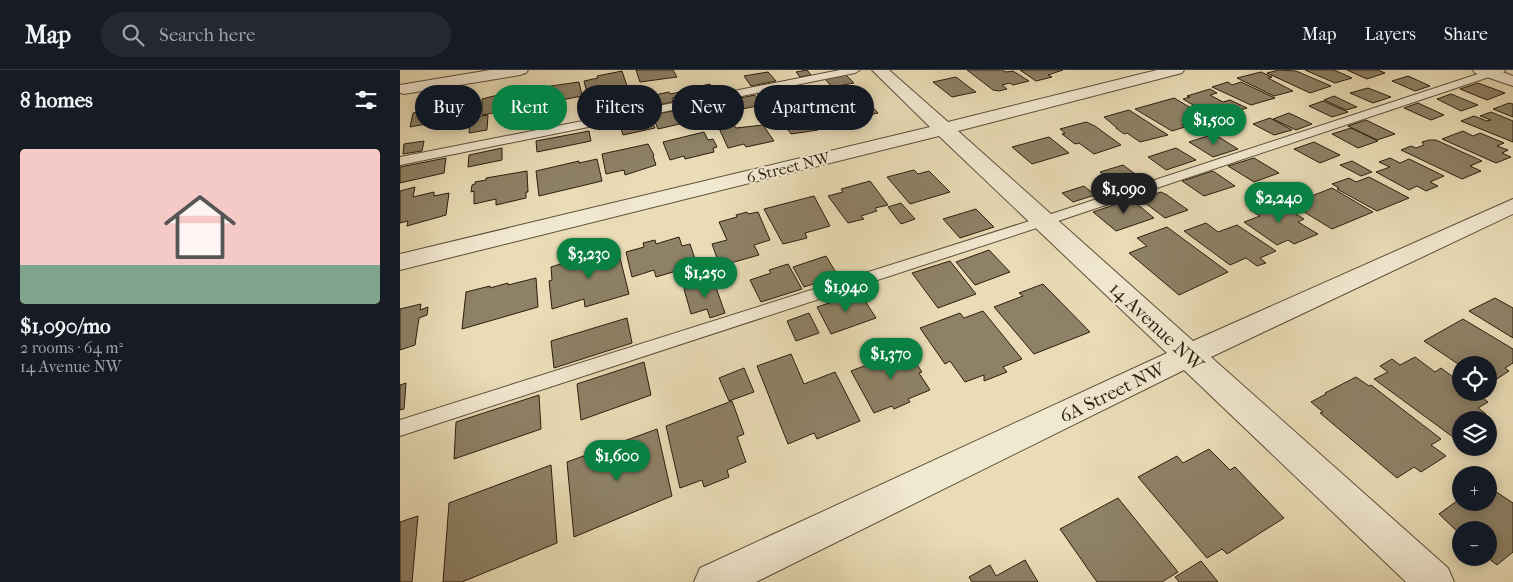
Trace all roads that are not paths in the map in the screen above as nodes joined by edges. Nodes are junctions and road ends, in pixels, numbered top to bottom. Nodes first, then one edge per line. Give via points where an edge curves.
1 (520, 70) edge
2 (855, 70) edge
3 (880, 70) edge
4 (1176, 70) edge
5 (1491, 71) edge
6 (1513, 81) edge
7 (404, 89) dead end
8 (944, 129) junction
9 (400, 161) edge
10 (1513, 206) edge
11 (1044, 221) junction
12 (400, 262) edge
13 (1189, 355) junction
14 (400, 428) edge
15 (714, 582) edge
16 (1434, 582) edge

1 - 7 street
2 - 9 lane
3 - 8 street, 14 Avenue NW
4 - 8 street, 6 Street NW
5 - 6 street
5 - 11 lane
8 - 11 street, 14 Avenue NW
8 - 12 street, 6 Street NW
10 - 13 street, 6A Street NW
11 - 13 street, 14 Avenue NW
11 - 14 lane
13 - 15 street, 6A Street NW
13 - 16 street, 14 Avenue NW

